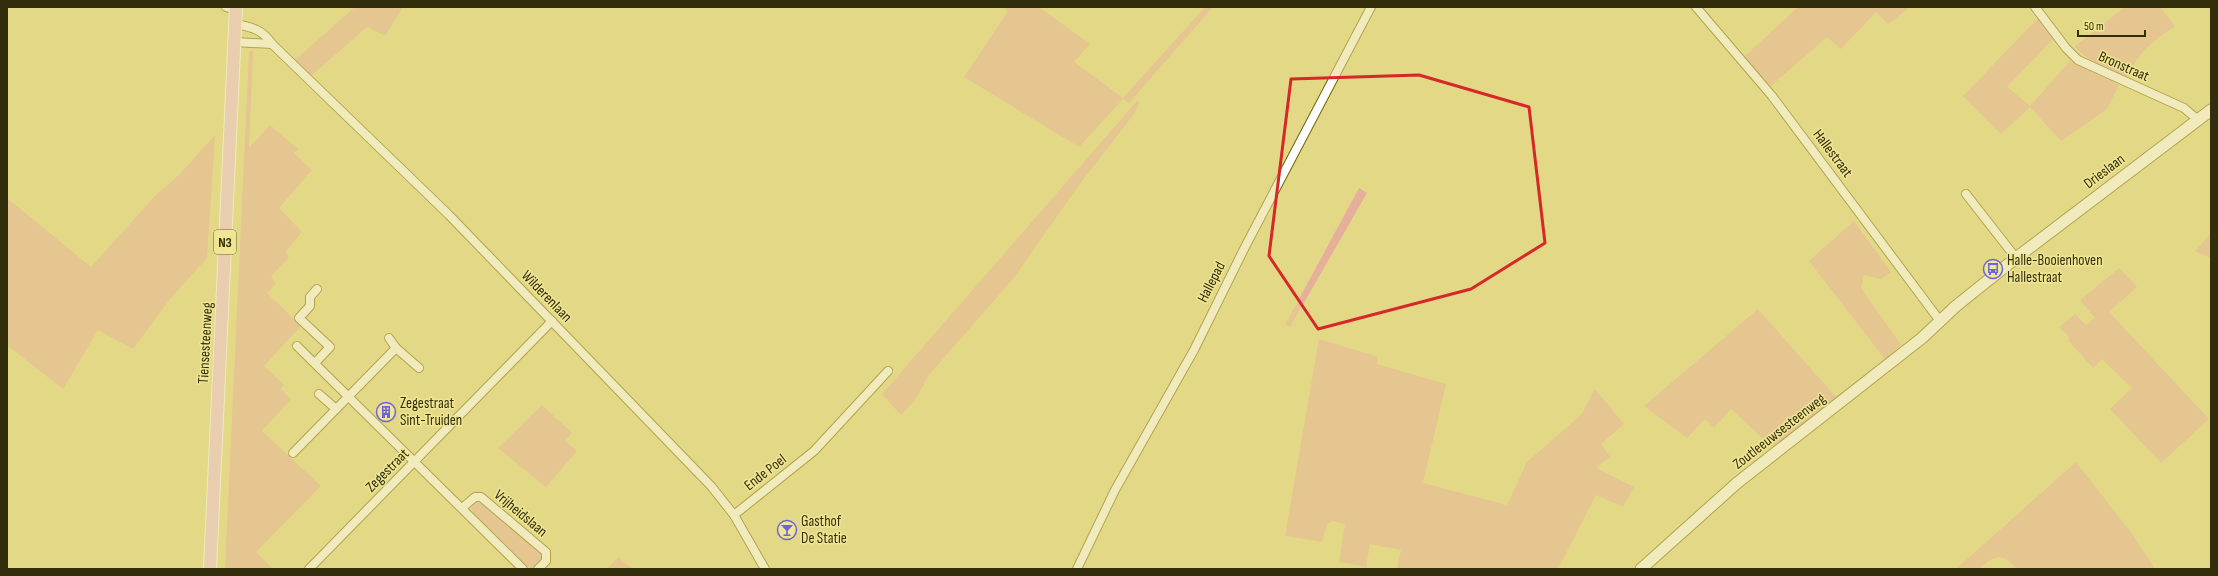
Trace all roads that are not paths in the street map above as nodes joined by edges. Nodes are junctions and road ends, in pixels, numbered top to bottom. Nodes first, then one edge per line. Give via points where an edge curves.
1 (1371, 7) edge
2 (1696, 7) edge
3 (2035, 7) edge
4 (233, 8) edge
5 (236, 24) junction
6 (235, 42) junction
7 (272, 44) junction
8 (2211, 110) edge
9 (2197, 119) junction
10 (1966, 194) dead end
11 (2016, 258) junction
12 (317, 289) dead end
13 (1940, 321) junction
14 (552, 322) junction
15 (389, 338) dead end
16 (298, 346) dead end
17 (396, 348) junction
18 (315, 364) junction
19 (419, 368) dead end
20 (888, 370) dead end
21 (319, 394) dead end
22 (348, 396) junction
23 (336, 409) junction
24 (293, 453) dead end
25 (415, 461) junction
26 (462, 508) junction
27 (734, 515) junction
28 (210, 569) edge
29 (309, 569) edge
30 (523, 569) edge
31 (538, 569) edge
32 (765, 569) edge
33 (1077, 569) edge
34 (1641, 569) edge

1 - 33 street, Hallepad via 1194,350 1115,490
2 - 13 street, Hallestraat via 1772,96
3 - 9 street, Bronstraat via 2078,60 2184,108
4 - 5 main road, N3
5 - 6 main road, N3
5 - 7 street, Wilderenlaan via 252,27 266,34
6 - 7 street
6 - 28 main road, Tiensesteenweg / N3
7 - 14 street, Wilderenlaan via 450,215
8 - 9 street, Drieslaan
9 - 11 street, Drieslaan
10 - 11 street
11 - 13 street, Drieslaan
12 - 18 street via 310,297 310,306 298,318 330,348
13 - 34 street, Zoutleeuwsesteenweg via 1922,338 1737,483
14 - 25 street, Zegestraat
14 - 27 street, Wilderenlaan via 711,486
15 - 17 street
16 - 18 street
17 - 19 street
17 - 22 street
18 - 22 street
20 - 27 street, Ende Poel via 814,451
21 - 23 street
22 - 23 street
22 - 25 street
23 - 24 street
25 - 26 street
25 - 29 street, Zegestraat
26 - 30 street
26 - 31 street, Vrijheidslaan via 475,496 481,497 546,552 546,561
27 - 32 street, Wilderenlaan

